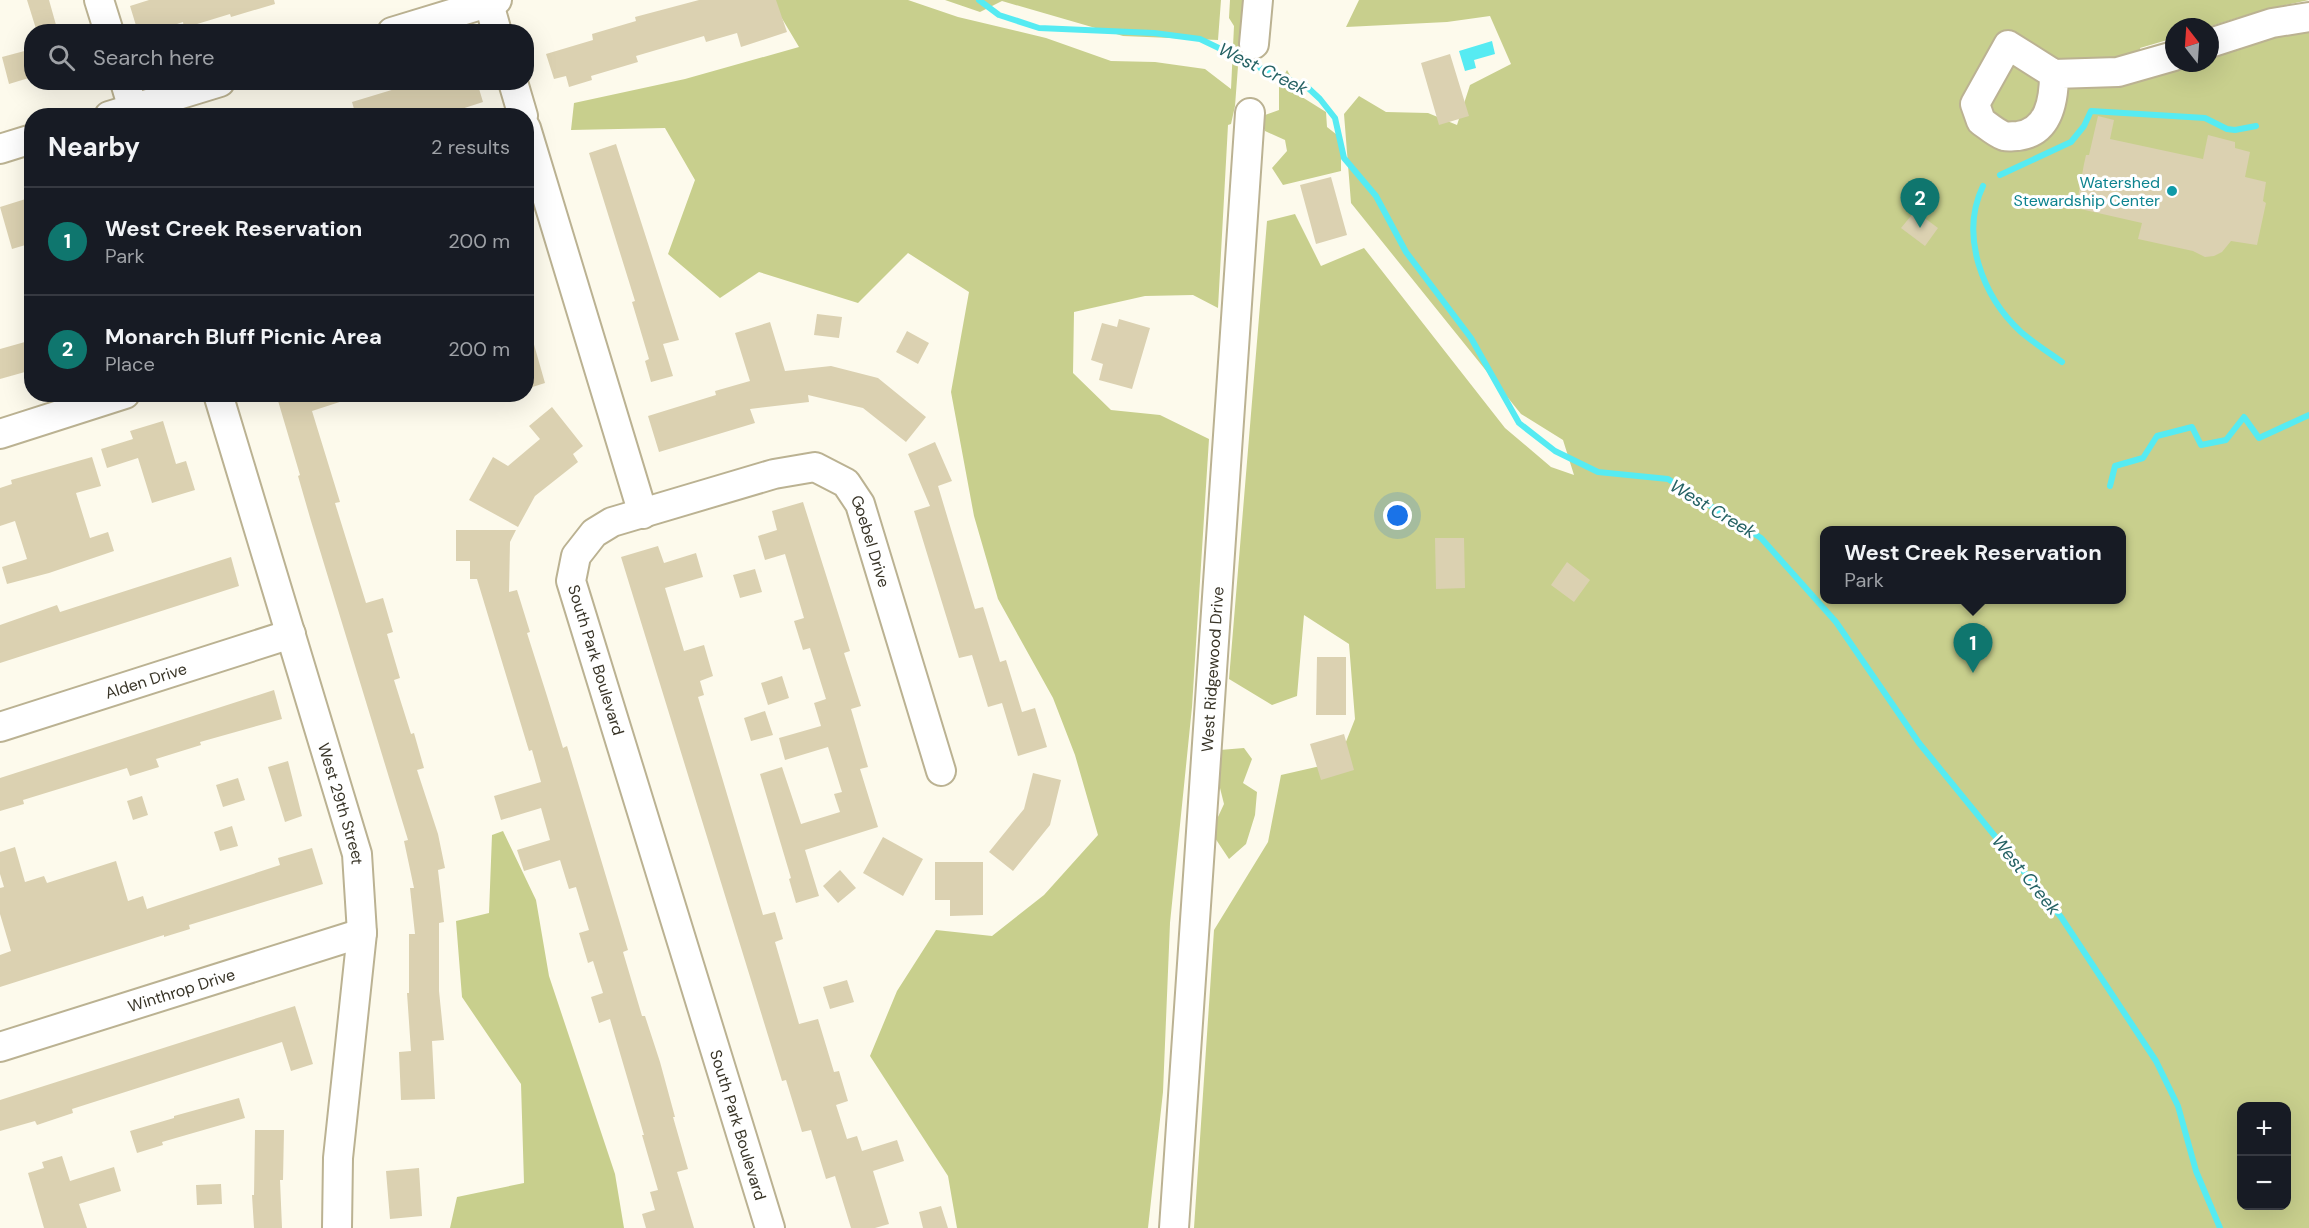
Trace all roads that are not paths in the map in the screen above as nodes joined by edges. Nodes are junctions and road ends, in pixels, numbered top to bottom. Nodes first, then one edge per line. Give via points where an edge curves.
1 (99, 0) edge
2 (1258, 0) edge
3 (491, 1) edge
4 (2309, 18) edge
5 (106, 24) edge
6 (418, 24) edge
7 (495, 24) edge
8 (2219, 41) edge
9 (1254, 44) dead end
10 (2165, 59) edge
11 (2054, 74) dead end
12 (187, 90) edge
13 (515, 90) edge
14 (125, 105) edge
15 (521, 108) edge
16 (1250, 113) dead end
17 (24, 142) edge
18 (0, 149) edge
19 (534, 154) edge
20 (100, 402) edge
21 (220, 402) edge
22 (0, 434) edge
23 (643, 514) junction
24 (291, 634) junction
25 (0, 727) edge
26 (941, 771) dead end
27 (362, 933) junction
28 (0, 1047) edge
29 (337, 1228) edge
30 (770, 1228) edge
31 (1174, 1228) edge

1 - 5 street
2 - 9 street
3 - 6 street
3 - 7 street
4 - 8 street via 2272,22
10 - 11 street via 2118,72
12 - 14 street
13 - 15 street
16 - 31 street, West Ridgewood Drive
17 - 18 street
19 - 23 street
20 - 22 street
21 - 24 street, West 29th Street
23 - 26 street, Goebel Drive via 774,474 815,467 846,483 860,504
23 - 30 street, South Park Boulevard via 612,522 594,533 576,556 571,581
24 - 25 street, Alden Drive
24 - 27 street, West 29th Street via 357,854
27 - 28 street, Winthrop Drive
27 - 29 street, West 29th Street via 338,1158

